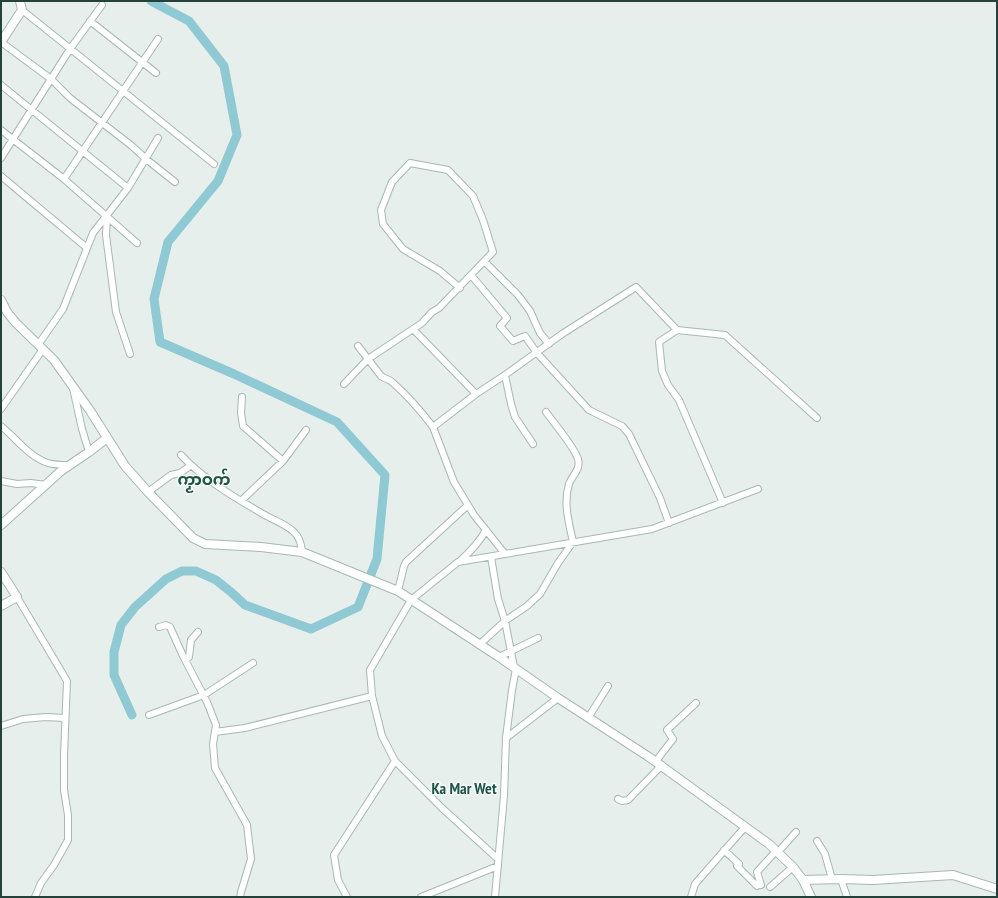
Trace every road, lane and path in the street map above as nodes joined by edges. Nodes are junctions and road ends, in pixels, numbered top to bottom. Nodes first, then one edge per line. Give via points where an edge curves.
1 (20, 1) edge
2 (102, 5) dead end
3 (22, 10) junction
4 (90, 21) junction
5 (158, 39) dead end
6 (1, 42) edge
7 (70, 49) junction
8 (143, 62) junction
9 (156, 73) dead end
10 (51, 79) junction
11 (1, 85) edge
12 (123, 92) junction
13 (31, 110) junction
14 (102, 123) junction
15 (1, 130) edge
16 (158, 138) dead end
17 (12, 140) junction
18 (82, 152) junction
19 (1, 158) edge
20 (146, 159) junction
21 (214, 164) dead end
22 (1, 176) edge
23 (64, 179) junction
24 (175, 182) dead end
25 (128, 188) junction
26 (107, 216) junction
27 (138, 243) dead end
28 (87, 248) junction
29 (487, 264) dead end
30 (471, 275) junction
31 (460, 288) junction
32 (1, 300) edge
33 (413, 329) junction
34 (677, 330) junction
35 (549, 344) junction
36 (358, 346) dead end
37 (41, 347) junction
38 (537, 353) junction
39 (130, 354) dead end
40 (368, 359) junction
41 (506, 375) junction
42 (344, 384) dead end
43 (72, 385) junction
44 (476, 394) junction
45 (242, 397) dead end
46 (1, 409) edge
47 (546, 412) dead end
48 (817, 418) dead end
49 (1, 426) edge
50 (433, 427) junction
51 (306, 430) dead end
52 (106, 438) junction
53 (533, 444) dead end
54 (90, 452) junction
55 (181, 455) dead end
56 (283, 461) junction
57 (71, 465) junction
58 (190, 466) junction
59 (1, 481) edge
60 (46, 485) junction
61 (758, 489) dead end
62 (148, 492) junction
63 (242, 500) junction
64 (723, 502) junction
65 (468, 505) junction
66 (669, 523) junction
67 (1, 525) edge
68 (486, 530) junction
69 (573, 542) junction
70 (302, 552) junction
71 (505, 554) junction
72 (490, 557) junction
73 (458, 562) junction
74 (1, 572) edge
75 (398, 590) junction
76 (17, 597) junction
77 (411, 600) junction
78 (1, 606) edge
79 (505, 621) junction
80 (159, 627) dead end
81 (198, 632) dead end
82 (538, 638) dead end
83 (479, 645) junction
84 (511, 651) junction
85 (499, 657) junction
86 (185, 660) junction
87 (253, 663) dead end
88 (515, 668) junction
89 (608, 686) dead end
90 (204, 695) junction
91 (372, 696) junction
92 (558, 698) junction
93 (696, 703) dead end
94 (149, 715) dead end
95 (65, 718) junction
96 (588, 718) junction
97 (1, 726) edge
98 (215, 732) junction
99 (506, 738) junction
100 (395, 761) junction
101 (659, 763) junction
102 (618, 799) dead end
103 (745, 827) junction
104 (796, 832) dead end
105 (818, 841) dead end
106 (724, 850) junction
107 (777, 852) junction
108 (498, 862) junction
109 (793, 867) junction
110 (832, 879) junction
111 (842, 879) junction
112 (803, 880) junction
113 (770, 887) dead end
114 (997, 889) edge
115 (810, 896) edge
116 (35, 897) edge
117 (240, 897) edge
118 (348, 897) edge
119 (421, 897) edge
120 (495, 897) edge
121 (691, 897) edge
122 (847, 897) edge

1 - 3 street
2 - 4 street
3 - 6 street
3 - 7 street
4 - 7 street
4 - 8 street
5 - 8 street
6 - 10 street
7 - 10 street
7 - 12 street
8 - 9 street
8 - 12 street
10 - 13 street
10 - 14 street
11 - 13 street
12 - 14 street
12 - 21 street
13 - 17 street
13 - 18 street
14 - 18 street
14 - 20 street
15 - 17 street
16 - 20 street
17 - 19 street
17 - 23 street
18 - 23 street
18 - 25 street
20 - 24 street
20 - 25 street
22 - 28 street
23 - 26 street
25 - 26 street
26 - 27 street
26 - 28 street via 93,232
26 - 39 street via 106,235 116,312
28 - 37 street via 63,309
29 - 35 street via 530,310 540,333
30 - 31 street
30 - 31 street via 493,252 484,220 473,196 448,170 410,162 392,182 381,210 383,224 403,249 440,271
30 - 38 street via 507,318 500,326 513,341 524,336
31 - 33 street
32 - 37 street via 16,323
33 - 40 street
33 - 44 street
34 - 35 street via 636,287
34 - 48 street via 725,335
34 - 64 street via 659,342 662,372 679,400
35 - 38 street
36 - 40 street
37 - 43 street
37 - 46 street
38 - 41 street
38 - 66 street via 589,410 622,426 629,434
40 - 42 street
40 - 50 street via 381,376 390,380
41 - 44 street
41 - 53 street via 515,417
43 - 52 street
43 - 54 street
44 - 50 street
45 - 56 street via 243,426
47 - 69 street via 578,459 577,470 568,485 566,498
49 - 57 street via 38,458 48,463
50 - 65 street via 454,482
51 - 56 street
52 - 54 street
52 - 62 street via 125,466
54 - 57 street
55 - 58 street
56 - 63 street
57 - 60 street
58 - 62 street via 180,473 171,475
58 - 63 street
59 - 60 street
60 - 67 street
61 - 64 street
62 - 70 street via 193,538 205,544
63 - 70 street via 294,532 301,544
64 - 66 street
65 - 68 street
65 - 75 street via 406,562
66 - 69 street via 652,529
68 - 71 street
68 - 73 street via 477,545
69 - 71 street
69 - 79 street via 540,594
70 - 75 street
71 - 72 street
72 - 73 street
72 - 79 street
73 - 77 street
74 - 76 street
75 - 77 street
76 - 78 street
76 - 95 street via 67,681
77 - 83 street
77 - 91 street via 370,670
79 - 83 street
79 - 84 street
80 - 86 street via 170,627
81 - 86 street via 191,640 189,657
82 - 84 street
83 - 85 street
84 - 85 street
84 - 88 street
85 - 88 street
86 - 90 street
87 - 90 street
88 - 92 street
88 - 99 street
89 - 96 street
90 - 94 street
90 - 98 street via 216,725
91 - 98 street via 245,728
91 - 100 street via 382,736
92 - 96 street
92 - 99 street
93 - 101 street via 668,730 673,739
95 - 97 street via 22,719
95 - 116 street via 64,783 68,840
96 - 101 street
98 - 117 street via 213,744 216,768 247,825 251,859
99 - 108 street
100 - 108 street
100 - 118 street via 334,855 338,880
101 - 102 street via 628,800
101 - 103 street
103 - 106 street
103 - 107 street
104 - 107 street
105 - 110 street via 825,854
106 - 107 street via 739,864 737,866 759,885 757,872
106 - 121 street via 695,884
107 - 109 street
108 - 119 street
108 - 120 street
109 - 112 street
109 - 113 street
110 - 111 street
110 - 112 street
111 - 114 street via 873,880 953,875
111 - 122 street
112 - 115 street

